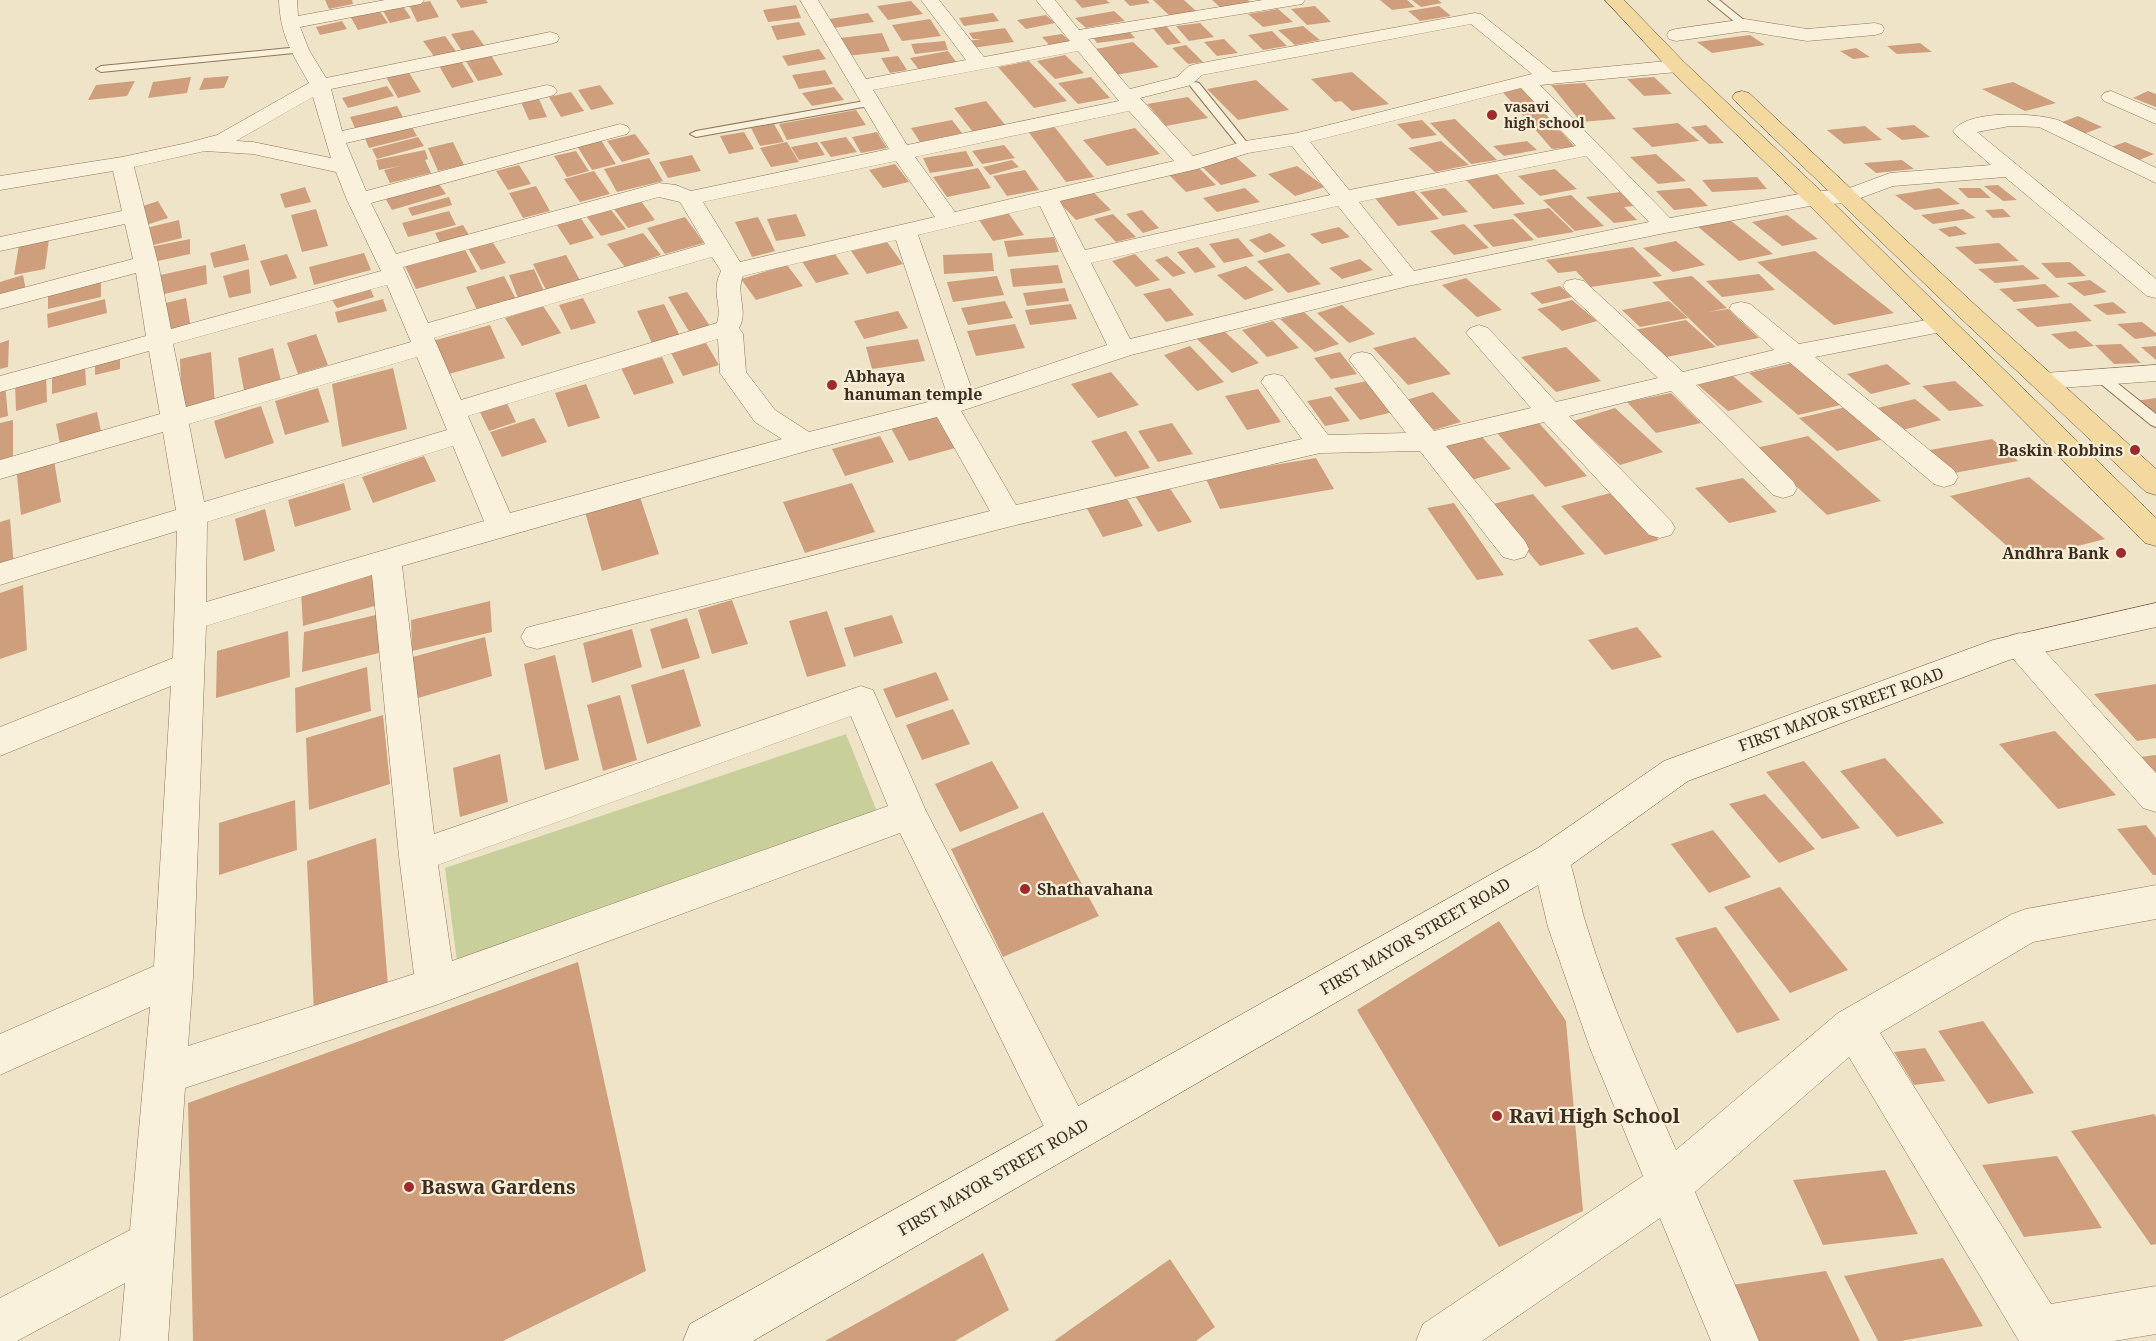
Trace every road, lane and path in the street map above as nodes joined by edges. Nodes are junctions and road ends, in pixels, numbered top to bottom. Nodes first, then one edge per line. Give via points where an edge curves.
1 (288, 0) edge
2 (415, 0) edge
3 (809, 0) edge
4 (930, 0) edge
5 (1046, 0) edge
6 (1296, 0) edge
7 (1614, 0) edge
8 (1637, 0) edge
9 (1713, 0) edge
10 (1457, 6) dead end
11 (1475, 18) junction
12 (289, 23) junction
13 (1745, 25) junction
14 (1875, 29) dead end
15 (1676, 34) junction
16 (550, 38) dead end
17 (1078, 40) junction
18 (300, 50) junction
19 (1685, 58) junction
20 (978, 63) junction
21 (101, 69) dead end
22 (1549, 79) junction
23 (1525, 81) junction
24 (1727, 83) dead end
25 (1196, 85) dead end
26 (320, 86) junction
27 (547, 91) dead end
28 (865, 95) junction
29 (2111, 97) dead end
30 (1129, 100) junction
31 (2156, 118) edge
32 (620, 130) dead end
33 (696, 134) dead end
34 (334, 139) junction
35 (1297, 139) junction
36 (200, 146) junction
37 (1245, 147) junction
38 (1590, 149) junction
39 (902, 154) junction
40 (122, 163) junction
41 (1189, 164) junction
42 (346, 168) junction
43 (2009, 170) junction
44 (2156, 176) edge
45 (0, 183) edge
46 (1847, 196) junction
47 (689, 198) junction
48 (1047, 198) junction
49 (1344, 198) junction
50 (1815, 198) junction
51 (358, 200) junction
52 (135, 215) junction
53 (950, 221) junction
54 (1665, 226) junction
55 (905, 231) junction
56 (0, 244) edge
57 (720, 247) junction
58 (1077, 259) junction
59 (146, 263) junction
60 (392, 269) junction
61 (733, 271) junction
62 (1408, 279) junction
63 (1575, 286) dead end
64 (2155, 290) edge
65 (0, 302) edge
66 (1741, 309) dead end
67 (1942, 325) junction
68 (725, 330) junction
69 (1479, 333) dead end
70 (160, 340) junction
71 (422, 340) junction
72 (1122, 349) junction
73 (1793, 353) junction
74 (1362, 360) dead end
75 (2156, 374) edge
76 (2102, 377) junction
77 (1676, 380) junction
78 (2044, 381) junction
79 (1274, 382) dead end
80 (0, 384) edge
81 (954, 404) junction
82 (1549, 411) junction
83 (173, 419) junction
84 (2156, 422) edge
85 (458, 423) junction
86 (805, 442) junction
87 (1426, 442) junction
88 (1320, 444) junction
89 (0, 470) edge
90 (1944, 477) dead end
91 (2156, 485) edge
92 (1783, 488) dead end
93 (192, 517) junction
94 (1008, 517) junction
95 (501, 526) junction
96 (1660, 528) dead end
97 (2156, 536) edge
98 (1514, 549) dead end
99 (386, 561) junction
100 (0, 574) edge
101 (2156, 615) edge
102 (189, 619) junction
103 (537, 637) dead end
104 (2020, 645) junction
105 (189, 665) junction
106 (0, 742) edge
107 (2156, 797) edge
108 (909, 814) junction
109 (418, 856) junction
110 (1551, 859) junction
111 (2156, 902) edge
112 (173, 977) junction
113 (436, 986) junction
114 (1852, 1027) junction
115 (0, 1055) edge
116 (165, 1074) junction
117 (1069, 1132) junction
118 (1670, 1185) junction
119 (152, 1244) junction
120 (2156, 1310) edge
121 (0, 1324) edge
122 (2044, 1336) edge
123 (144, 1341) edge
124 (707, 1341) edge
125 (1440, 1341) edge
126 (1734, 1341) edge

1 - 12 street
2 - 12 street
3 - 28 street
4 - 20 street
5 - 17 street
6 - 17 street
7 - 19 main road
8 - 15 main road
9 - 13 lane
10 - 11 street
11 - 22 street
11 - 30 street via 1196,70 1184,81
12 - 18 street
13 - 14 street via 1807,34
13 - 15 street
15 - 19 main road
16 - 26 street
17 - 20 street
17 - 30 street
18 - 21 lane
18 - 26 street
19 - 22 street
19 - 50 main road
20 - 28 street
22 - 23 street
23 - 35 street
23 - 38 street
24 - 46 main road
25 - 37 lane
26 - 34 street
26 - 36 street via 224,139
27 - 34 street
28 - 33 lane
28 - 39 street
29 - 31 street
30 - 39 street
30 - 41 street
32 - 51 street
34 - 42 street
35 - 37 street
35 - 49 street
36 - 40 street
36 - 42 street via 253,148
37 - 41 street
38 - 49 street
38 - 54 street
39 - 47 street
39 - 53 street
40 - 45 street
40 - 52 street
41 - 48 street
42 - 51 street
43 - 44 street via 1964,133 1965,129 2022,118 2045,122
43 - 46 street via 1890,180
43 - 64 street
46 - 50 street
46 - 78 main road
47 - 57 street
47 - 60 street via 659,190
48 - 53 street
48 - 58 street
49 - 58 street
49 - 62 street
50 - 54 street
50 - 67 main road
51 - 60 street
52 - 56 street
52 - 59 street
53 - 55 street
54 - 62 street
55 - 61 street
55 - 81 street
57 - 61 street
57 - 71 street
58 - 72 street
59 - 65 street
59 - 70 street
60 - 70 street
60 - 71 street
61 - 68 street via 725,292 732,322
62 - 72 street
63 - 77 street
66 - 73 street
67 - 73 street
67 - 97 main road
68 - 85 street
68 - 86 street via 730,334 733,374 765,416
69 - 82 street
70 - 80 street
70 - 83 street
71 - 83 street
71 - 85 street
72 - 81 street
73 - 77 street
73 - 90 street
74 - 87 street
75 - 76 street
76 - 78 street
76 - 84 lane
77 - 82 street
77 - 92 street
78 - 91 main road
79 - 88 street
81 - 86 street
81 - 94 street
82 - 87 street
82 - 96 street
83 - 89 street
83 - 93 street
85 - 93 street
85 - 95 street
86 - 95 street
87 - 88 street
87 - 98 street
88 - 94 street
93 - 100 street
93 - 102 street
94 - 103 street
95 - 99 street
99 - 102 street
99 - 109 street
101 - 104 street, FIRST MAYOR STREET ROAD
102 - 105 street
104 - 107 street
104 - 110 street, FIRST MAYOR STREET ROAD via 1676,771
105 - 106 street
105 - 112 street
108 - 109 street via 861,699
108 - 113 street
108 - 117 street
109 - 113 street
110 - 117 street, FIRST MAYOR STREET ROAD
110 - 118 street via 1567,927 1611,1048
111 - 114 street via 2026,926
112 - 115 street
112 - 116 street
113 - 116 street
114 - 118 street
114 - 122 street
116 - 119 street
117 - 124 street, FIRST MAYOR STREET ROAD
118 - 125 street
118 - 126 street
119 - 121 street
119 - 123 street
120 - 122 street

